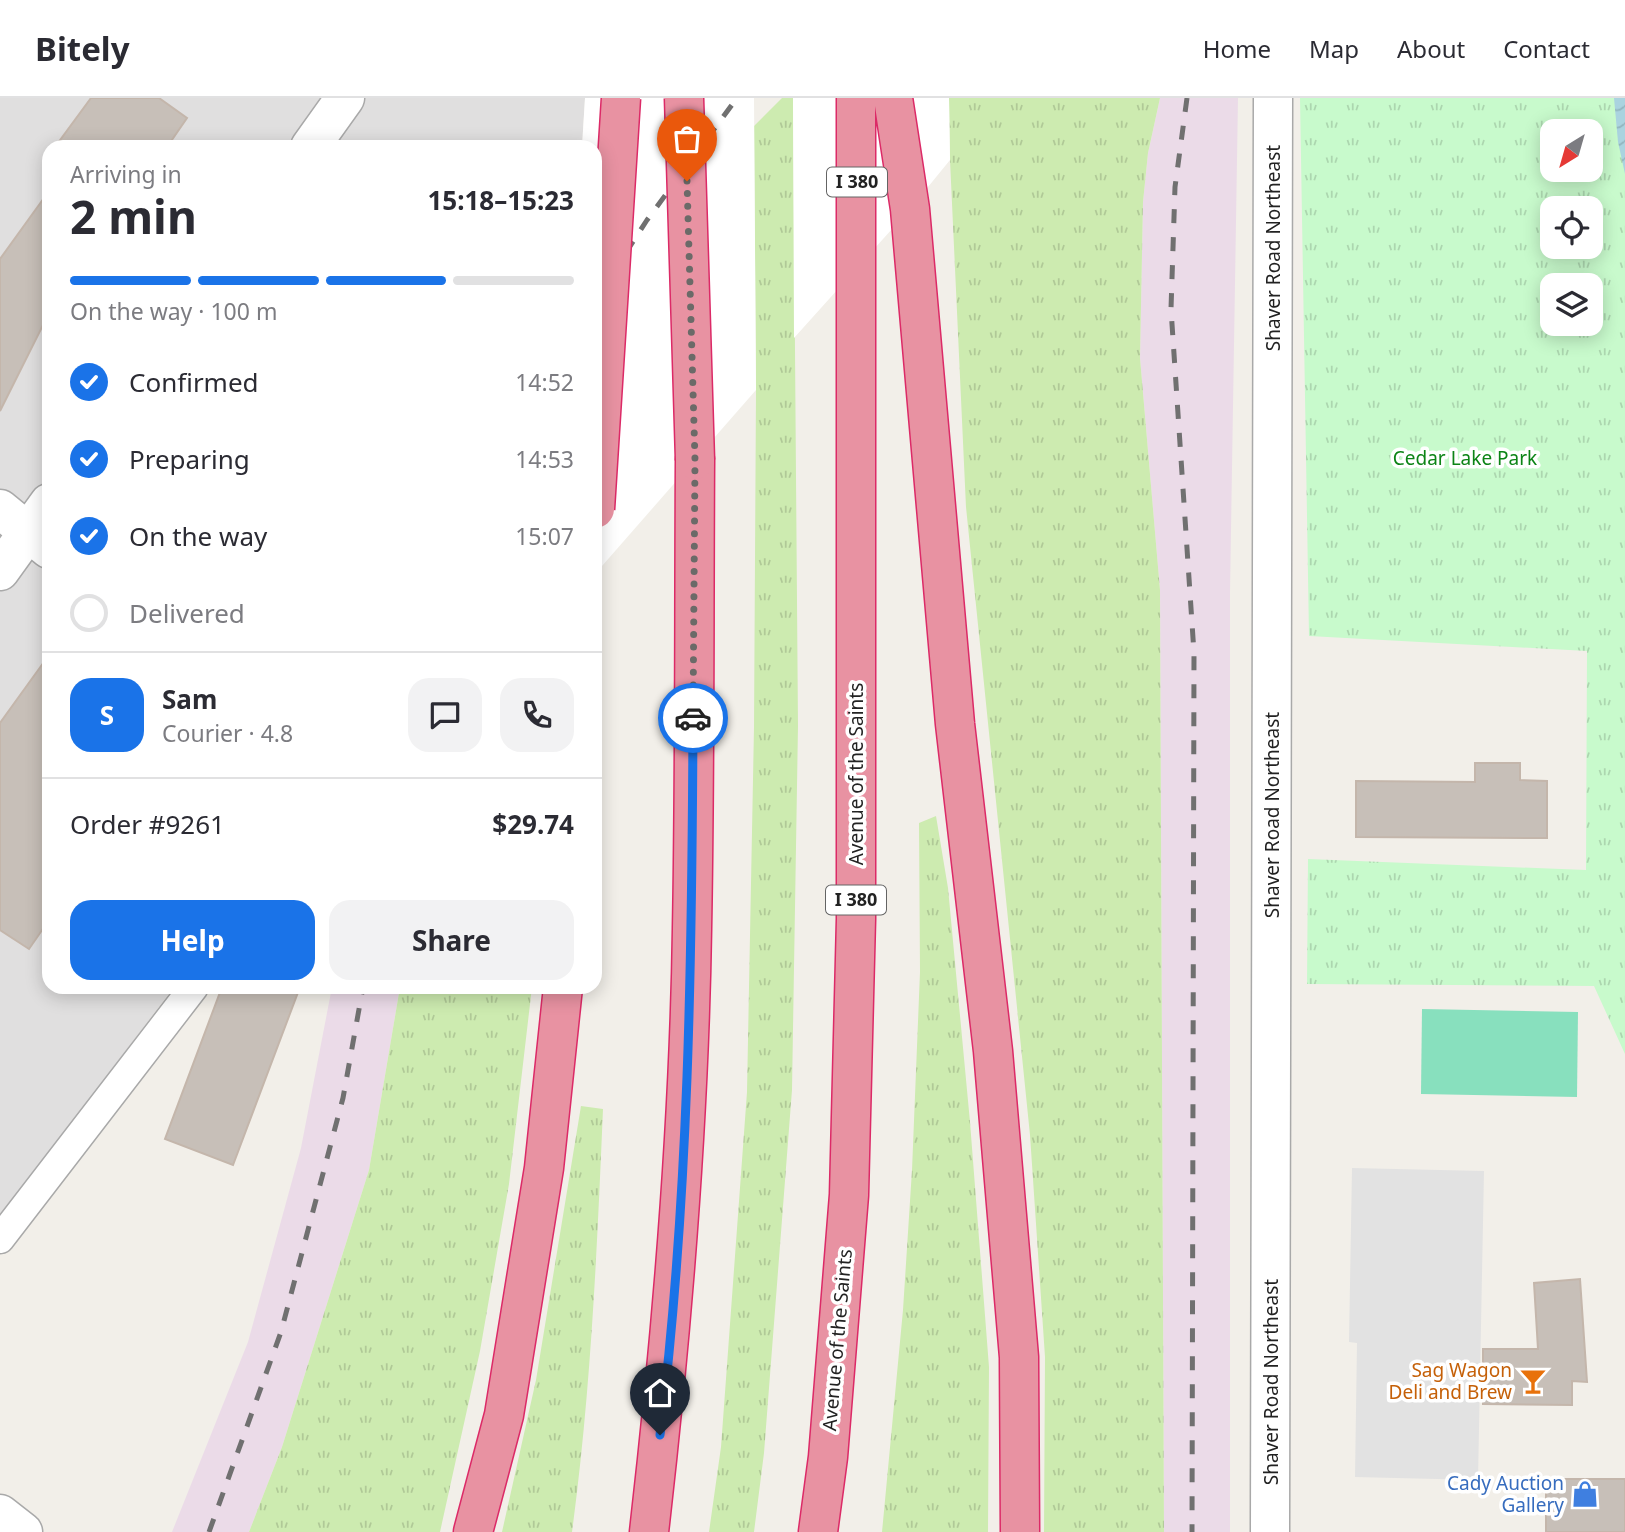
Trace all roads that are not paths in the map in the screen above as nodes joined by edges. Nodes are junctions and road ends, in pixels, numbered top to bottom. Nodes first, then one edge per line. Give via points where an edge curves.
1 (345, 98) edge
2 (621, 98) edge
3 (684, 98) edge
4 (856, 98) edge
5 (893, 98) edge
6 (1273, 98) edge
7 (315, 140) edge
8 (602, 398) edge
9 (31, 523) edge
10 (0, 571) edge
11 (189, 994) edge
12 (562, 994) edge
13 (0, 1239) edge
14 (0, 1514) edge
15 (23, 1532) edge
16 (473, 1532) edge
17 (649, 1532) edge
18 (818, 1532) edge
19 (1020, 1532) edge
20 (1270, 1532) edge

1 - 7 street
2 - 8 highway, bridge
3 - 17 highway, bridge via 695,460 692,932 682,1172
4 - 18 highway, Avenue of the Saints / I 380 via 856,919 849,1195
5 - 19 highway via 910,209 955,724 993,1051 1019,1356
6 - 20 street, Shaver Road Northeast
9 - 10 street
11 - 13 lane
12 - 16 highway via 544,1168 509,1387
14 - 15 street

